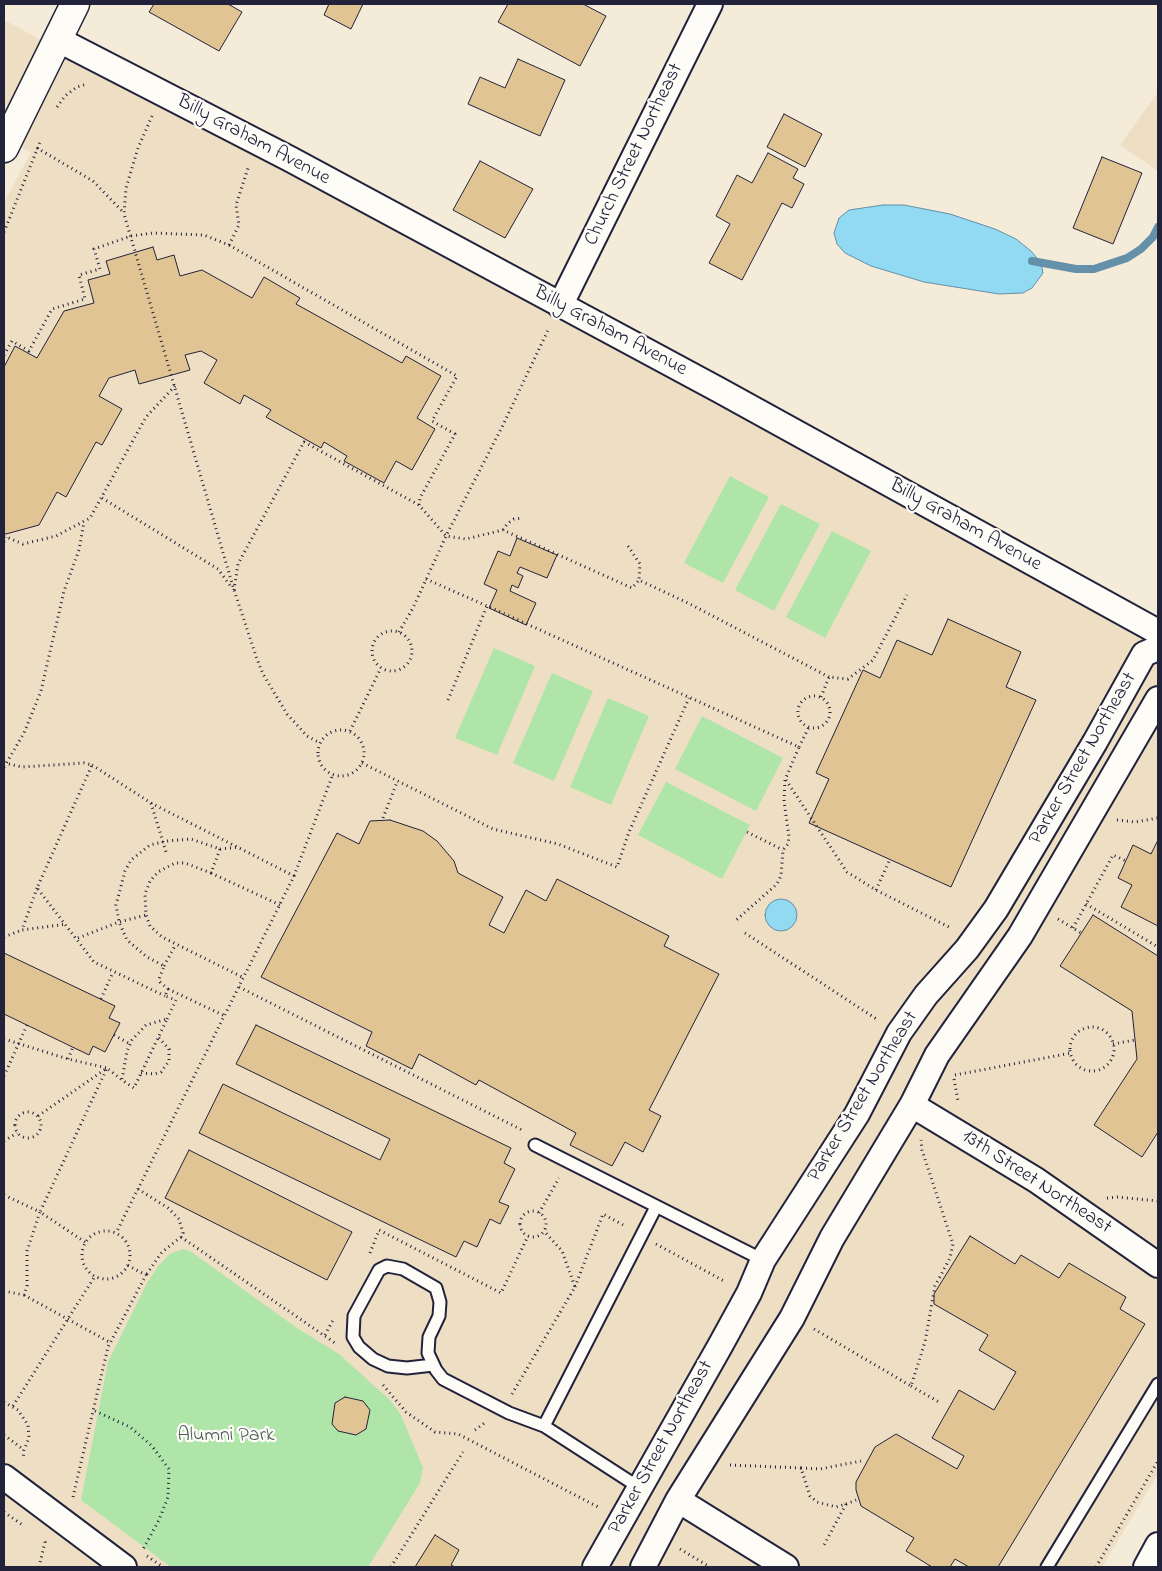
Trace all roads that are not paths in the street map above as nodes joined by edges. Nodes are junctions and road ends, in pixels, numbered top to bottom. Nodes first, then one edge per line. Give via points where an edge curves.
1 (75, 4) edge
2 (710, 4) edge
3 (58, 39) junction
4 (4, 148) edge
5 (556, 314) junction
6 (1158, 632) edge
7 (1158, 648) edge
8 (1158, 699) edge
9 (912, 1105) junction
10 (535, 1145) road end
11 (656, 1207) junction
12 (763, 1260) junction
13 (1158, 1265) edge
14 (433, 1365) junction
15 (1158, 1384) edge
16 (544, 1426) junction
17 (4, 1477) edge
18 (640, 1488) junction
19 (678, 1500) junction
20 (1158, 1545) edge
21 (124, 1567) edge
22 (595, 1567) edge
23 (643, 1567) edge
24 (786, 1567) edge
25 (1047, 1567) edge
26 (1146, 1567) edge

1 - 3 main road
2 - 5 street, Church Street Northeast
3 - 4 main road
3 - 5 street, Billy Graham Avenue via 298,164
5 - 6 street, Billy Graham Avenue via 719,390
7 - 12 street, Parker Street Northeast via 1144,654 996,909 898,1033 857,1114
8 - 9 street, Parker Street Northeast via 1020,936 937,1055
9 - 13 street, 13th Street Northeast via 1036,1180
9 - 19 street, Parker Street Northeast via 832,1238 792,1318
10 - 11 lane
11 - 12 lane
11 - 16 lane
12 - 18 street, Parker Street Northeast via 736,1316
14 - 14 lane via 428,1353 430,1337 439,1316 436,1288 403,1269 387,1266 379,1270 354,1316 353,1337 373,1359 388,1366
14 - 16 lane via 448,1383
15 - 25 lane
16 - 18 lane
17 - 21 street
18 - 22 street, Parker Street Northeast
19 - 23 street, Parker Street Northeast
19 - 24 street
20 - 26 street

